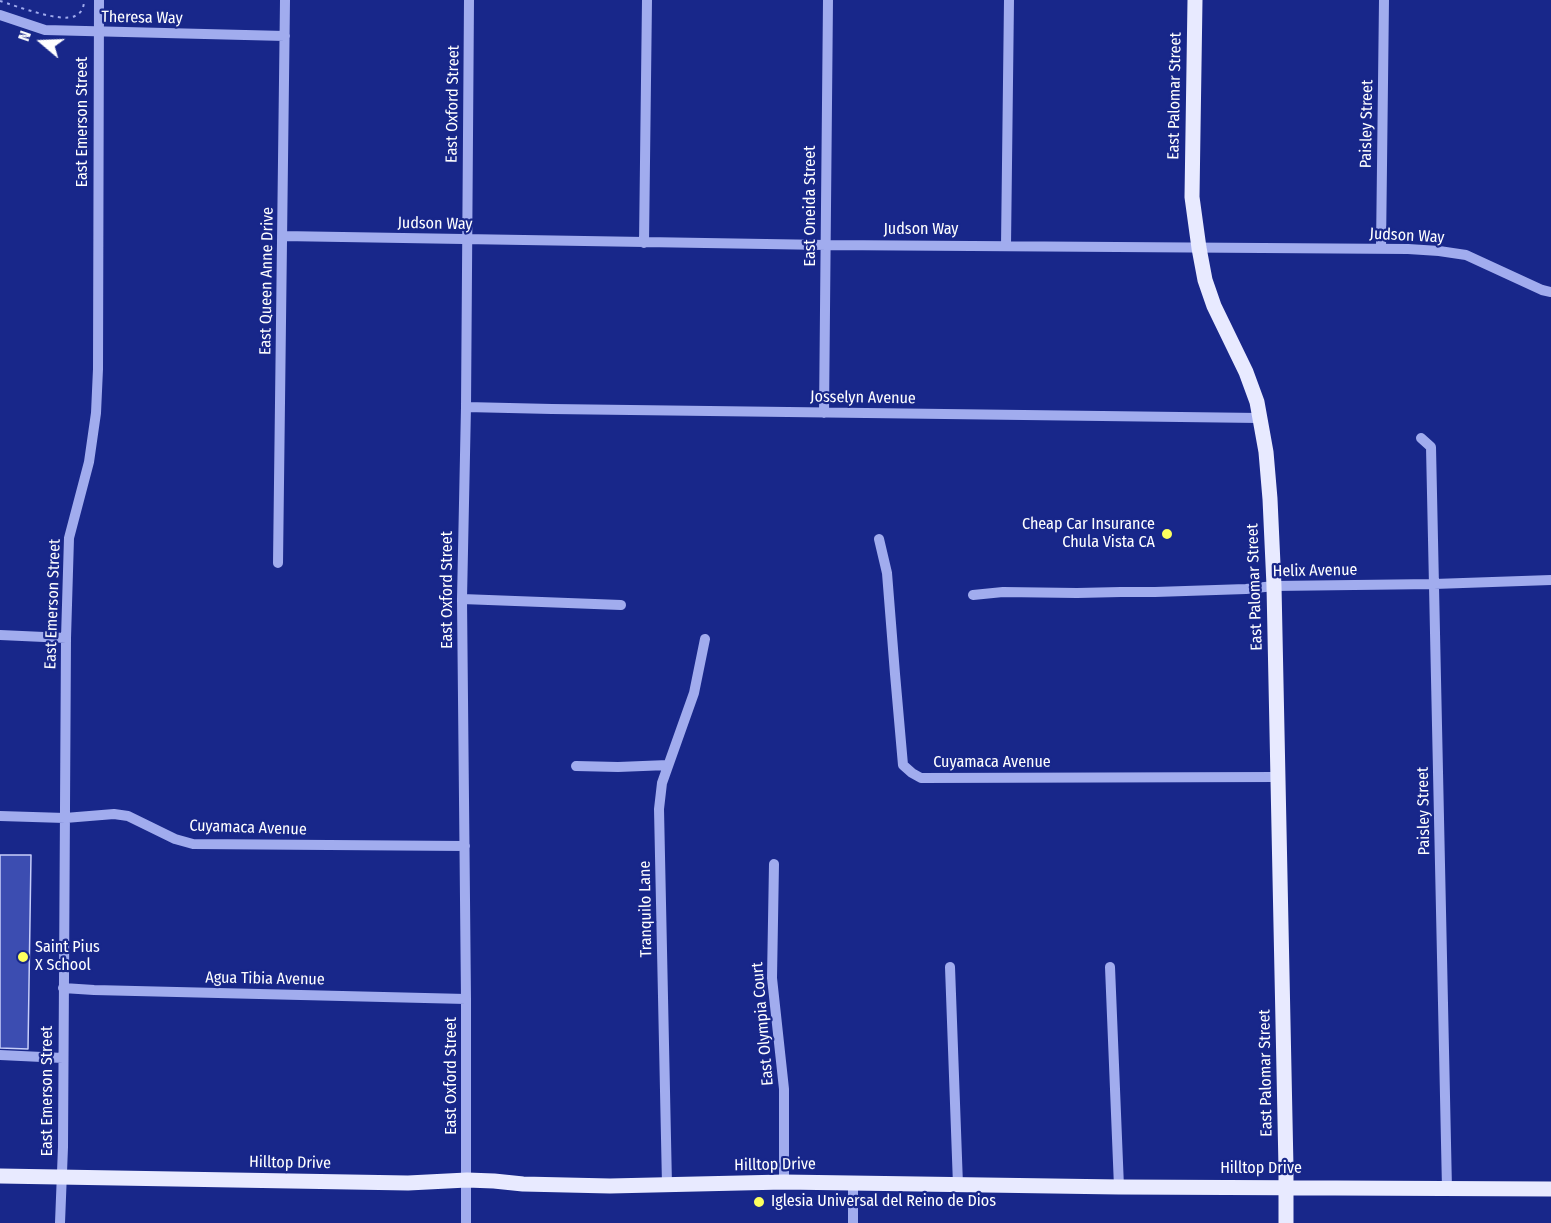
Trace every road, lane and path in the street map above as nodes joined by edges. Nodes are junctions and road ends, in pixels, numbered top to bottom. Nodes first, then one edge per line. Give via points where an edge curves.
1 (84, 0) edge
2 (99, 0) edge
3 (285, 0) edge
4 (469, 0) edge
5 (647, 0) edge
6 (828, 0) edge
7 (1009, 0) edge
8 (1195, 0) edge
9 (1384, 0) edge
10 (0, 1) edge
11 (0, 15) edge
12 (98, 32) junction
13 (285, 36) junction
14 (282, 236) junction
15 (467, 240) junction
16 (644, 243) junction
17 (826, 245) junction
18 (1006, 246) junction
19 (1199, 248) junction
20 (1381, 248) junction
21 (1551, 292) edge
22 (466, 407) junction
23 (824, 413) junction
24 (1260, 418) junction
25 (1421, 438) dead end
26 (879, 539) dead end
27 (278, 563) dead end
28 (1551, 580) edge
29 (1434, 584) junction
30 (1274, 585) junction
31 (973, 595) dead end
32 (462, 599) junction
33 (621, 605) dead end
34 (0, 635) edge
35 (66, 638) junction
36 (705, 639) dead end
37 (668, 765) junction
38 (576, 766) dead end
39 (1277, 777) junction
40 (0, 816) edge
41 (65, 818) junction
42 (465, 846) junction
43 (774, 864) dead end
44 (950, 967) dead end
45 (1110, 967) dead end
46 (63, 988) junction
47 (466, 999) junction
48 (0, 1055) edge
49 (63, 1058) junction
50 (0, 1176) edge
51 (62, 1177) junction
52 (467, 1180) junction
53 (784, 1182) junction
54 (853, 1183) junction
55 (667, 1185) junction
56 (958, 1185) junction
57 (1119, 1187) junction
58 (1286, 1187) junction
59 (1447, 1189) junction
60 (1551, 1189) edge
61 (60, 1223) edge
62 (466, 1223) edge
63 (853, 1223) edge
64 (1286, 1223) edge

1 - 10 path via 81,12 70,17 51,16
2 - 12 street, East Emerson Street
3 - 13 street, East Queen Anne Drive
4 - 15 street, East Oxford Street
5 - 16 street
6 - 17 street, East Oneida Street
7 - 18 street
8 - 19 main road, East Palomar Street via 1192,197
9 - 20 street, Paisley Street
11 - 12 street, Theresa Way via 45,30
12 - 13 street, Theresa Way
12 - 35 street, East Emerson Street via 96,413 89,462 69,538
13 - 14 street, East Queen Anne Drive
14 - 15 street, Judson Way
14 - 27 street, East Queen Anne Drive
15 - 16 street, Judson Way
15 - 22 street, East Oxford Street
16 - 17 street, Judson Way
17 - 18 street, Judson Way
17 - 23 street, East Oneida Street
18 - 19 street, Judson Way
19 - 20 street, Judson Way
19 - 24 main road, East Palomar Street via 1214,306 1246,372
20 - 21 street, Judson Way via 1466,255
22 - 23 street, Josselyn Avenue
22 - 32 street, East Oxford Street
23 - 24 street, Josselyn Avenue
24 - 30 main road, East Palomar Street via 1270,499
25 - 29 street, Paisley Street via 1431,447
26 - 39 street, Cuyamaca Avenue via 887,573 903,765 912,773 921,778
28 - 29 street, Helix Avenue
29 - 30 street, Helix Avenue
29 - 59 street, Paisley Street
30 - 31 street, Helix Avenue via 1246,589
30 - 39 main road, East Palomar Street
32 - 33 street
32 - 42 street, East Oxford Street
34 - 35 street
35 - 41 street, East Emerson Street
36 - 37 street, Tranquilo Lane via 694,693
37 - 38 street
37 - 55 street, Tranquilo Lane via 659,809
39 - 58 main road, East Palomar Street
40 - 41 street, Cuyamaca Avenue
41 - 42 street, Cuyamaca Avenue via 128,816 193,844
41 - 46 street, East Emerson Street
42 - 47 street, East Oxford Street
43 - 53 street, East Olympia Court via 772,978 784,1089
44 - 56 street
45 - 57 street
46 - 47 street, Agua Tibia Avenue
46 - 49 street, East Emerson Street
47 - 52 street, East Oxford Street
48 - 49 street
49 - 51 street, East Emerson Street
50 - 51 main road, Hilltop Drive
51 - 52 main road, Hilltop Drive via 408,1183
51 - 61 street, East Emerson Street
52 - 55 main road, Hilltop Drive
52 - 62 street, East Oxford Street
53 - 54 main road, Hilltop Drive
53 - 55 main road, Hilltop Drive
54 - 56 main road, Hilltop Drive
54 - 63 street
56 - 57 main road, Hilltop Drive
57 - 58 main road, Hilltop Drive
58 - 59 main road, Hilltop Drive
58 - 64 main road, East Palomar Street
59 - 60 main road, Hilltop Drive

